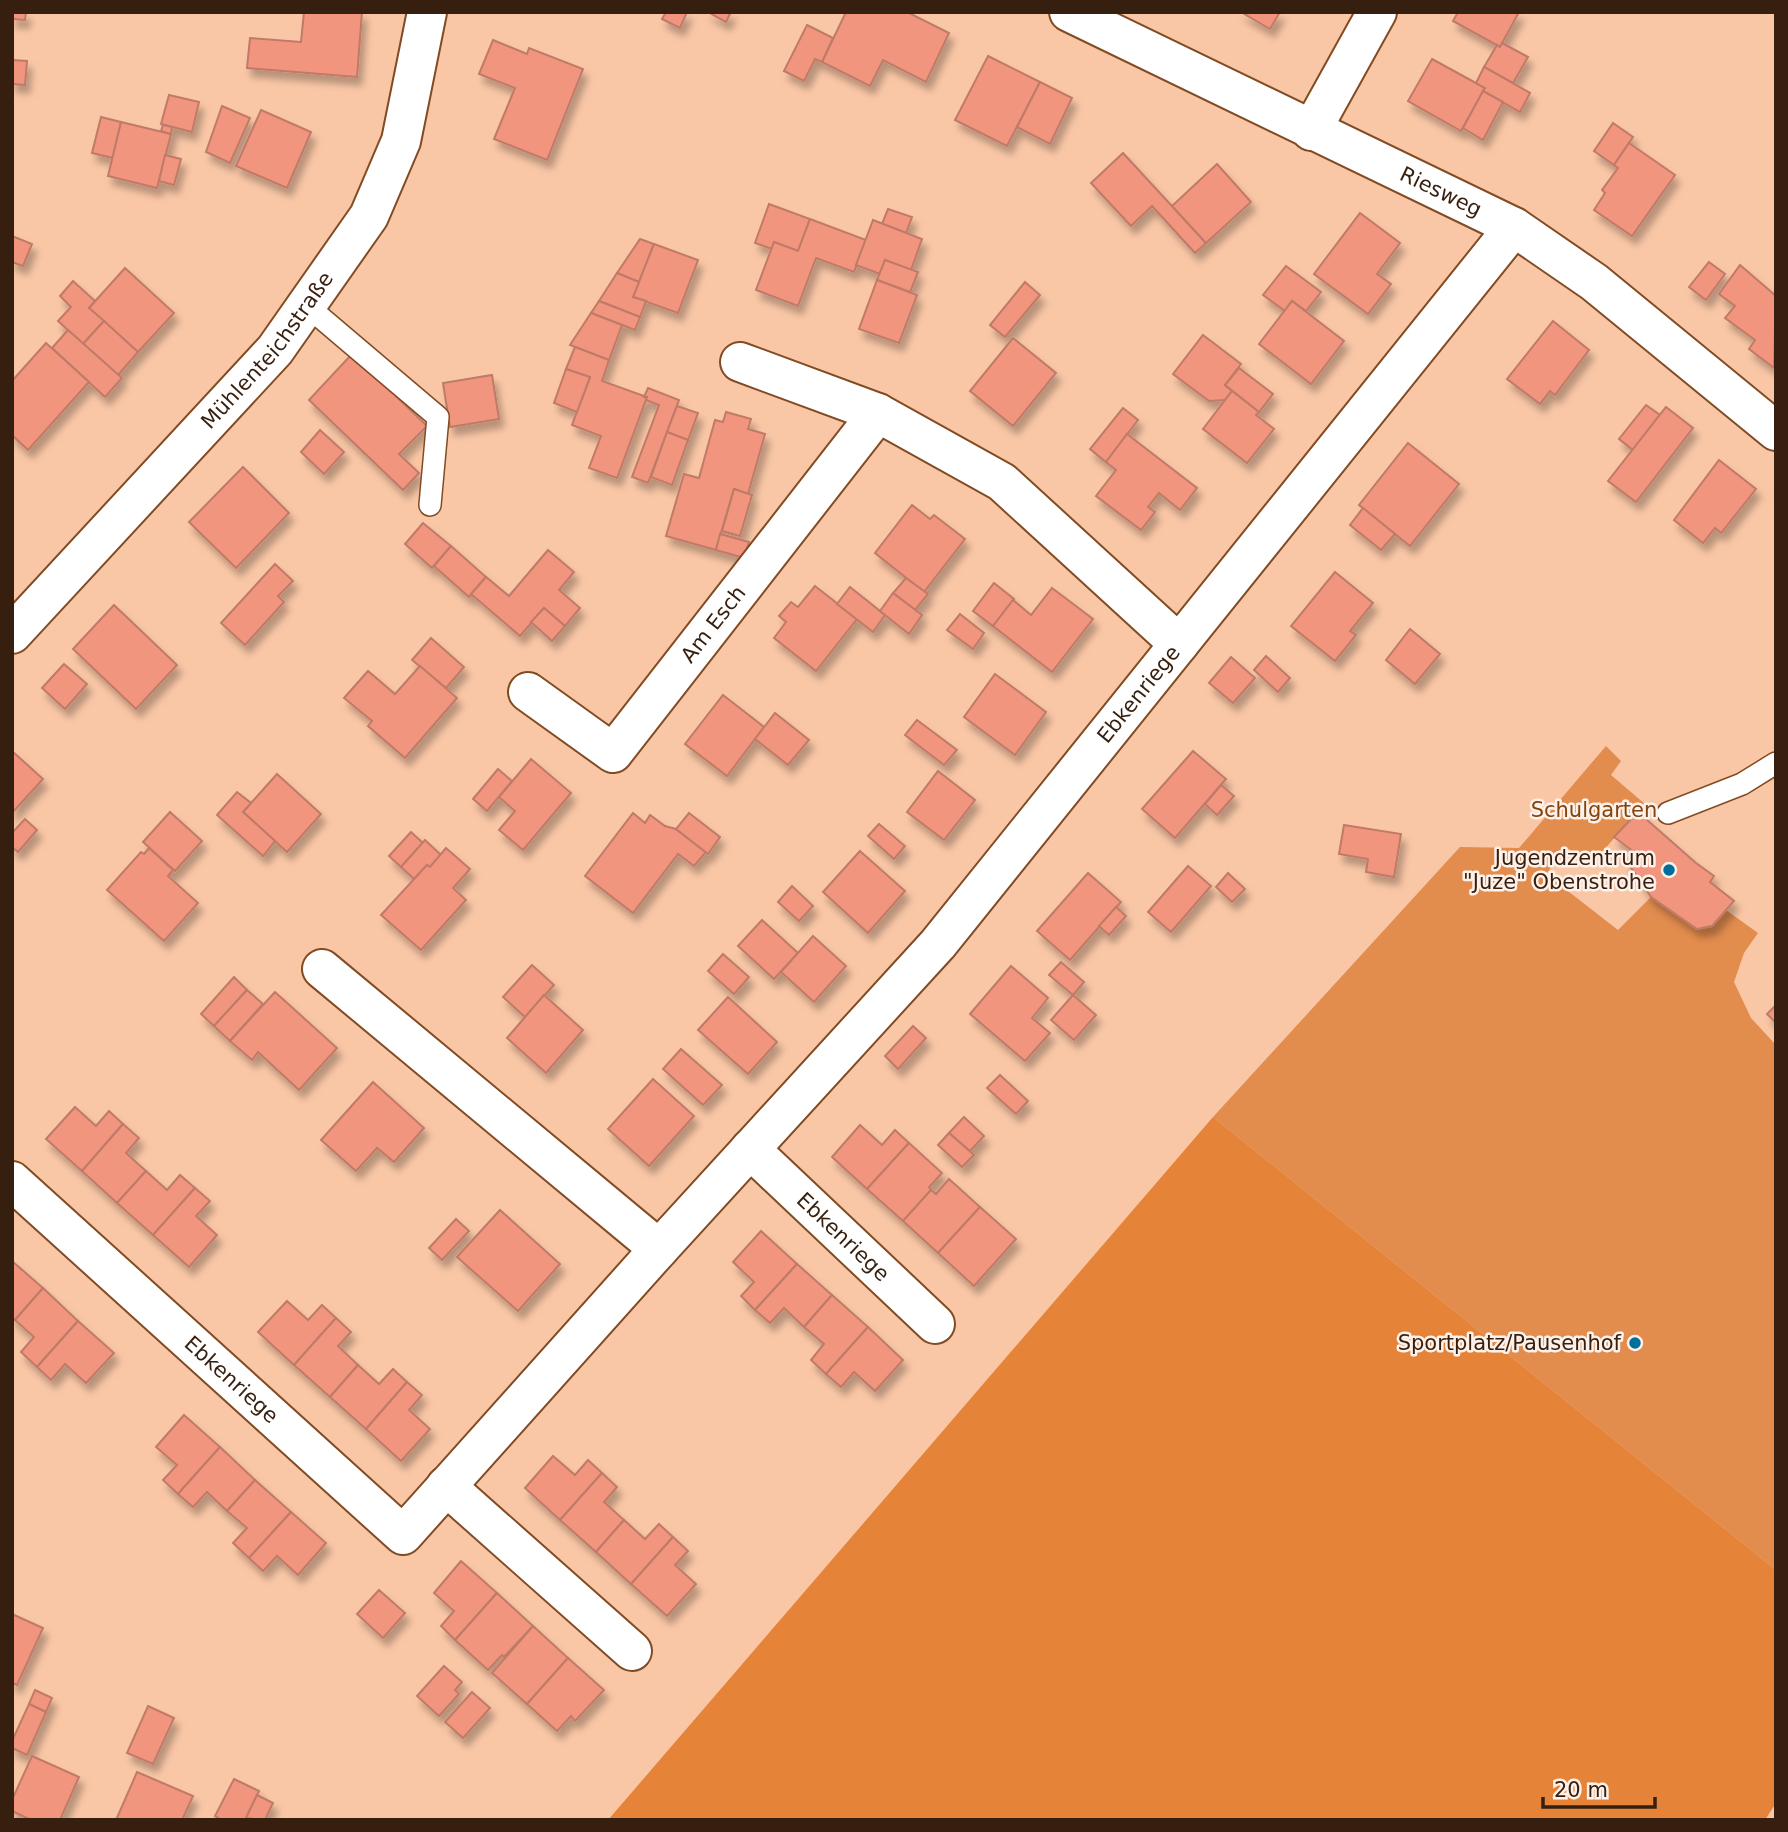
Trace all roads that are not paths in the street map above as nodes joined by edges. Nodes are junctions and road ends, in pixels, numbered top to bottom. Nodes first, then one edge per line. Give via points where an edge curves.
1 (427, 12) edge
2 (1069, 12) edge
3 (1377, 12) edge
4 (1311, 131) junction
5 (1514, 228) junction
6 (306, 305) junction
7 (740, 362) dead end
8 (878, 413) junction
9 (1776, 431) edge
10 (430, 505) dead end
11 (12, 634) edge
12 (1178, 644) junction
13 (528, 692) dead end
14 (1776, 763) edge
15 (1668, 813) dead end
16 (322, 970) dead end
17 (750, 1149) junction
18 (12, 1181) edge
19 (659, 1249) junction
20 (935, 1324) dead end
21 (446, 1486) junction
22 (632, 1651) dead end

1 - 6 street, Mühlenteichstraße via 401,141 369,216
2 - 4 street, Riesweg
3 - 4 street
4 - 5 street, Riesweg
5 - 9 street, Riesweg via 1594,282
5 - 12 street, Ebkenriege
6 - 10 lane via 438,417
6 - 11 street, Mühlenteichstraße via 275,350
7 - 8 street
8 - 12 street via 1002,482
8 - 13 street, Am Esch via 613,753
12 - 17 street, Ebkenriege via 938,944
14 - 15 lane via 1742,784
16 - 19 street
17 - 19 street, Ebkenriege
17 - 20 street, Ebkenriege
18 - 21 street, Ebkenriege via 403,1535
19 - 21 street, Ebkenriege
21 - 22 street

